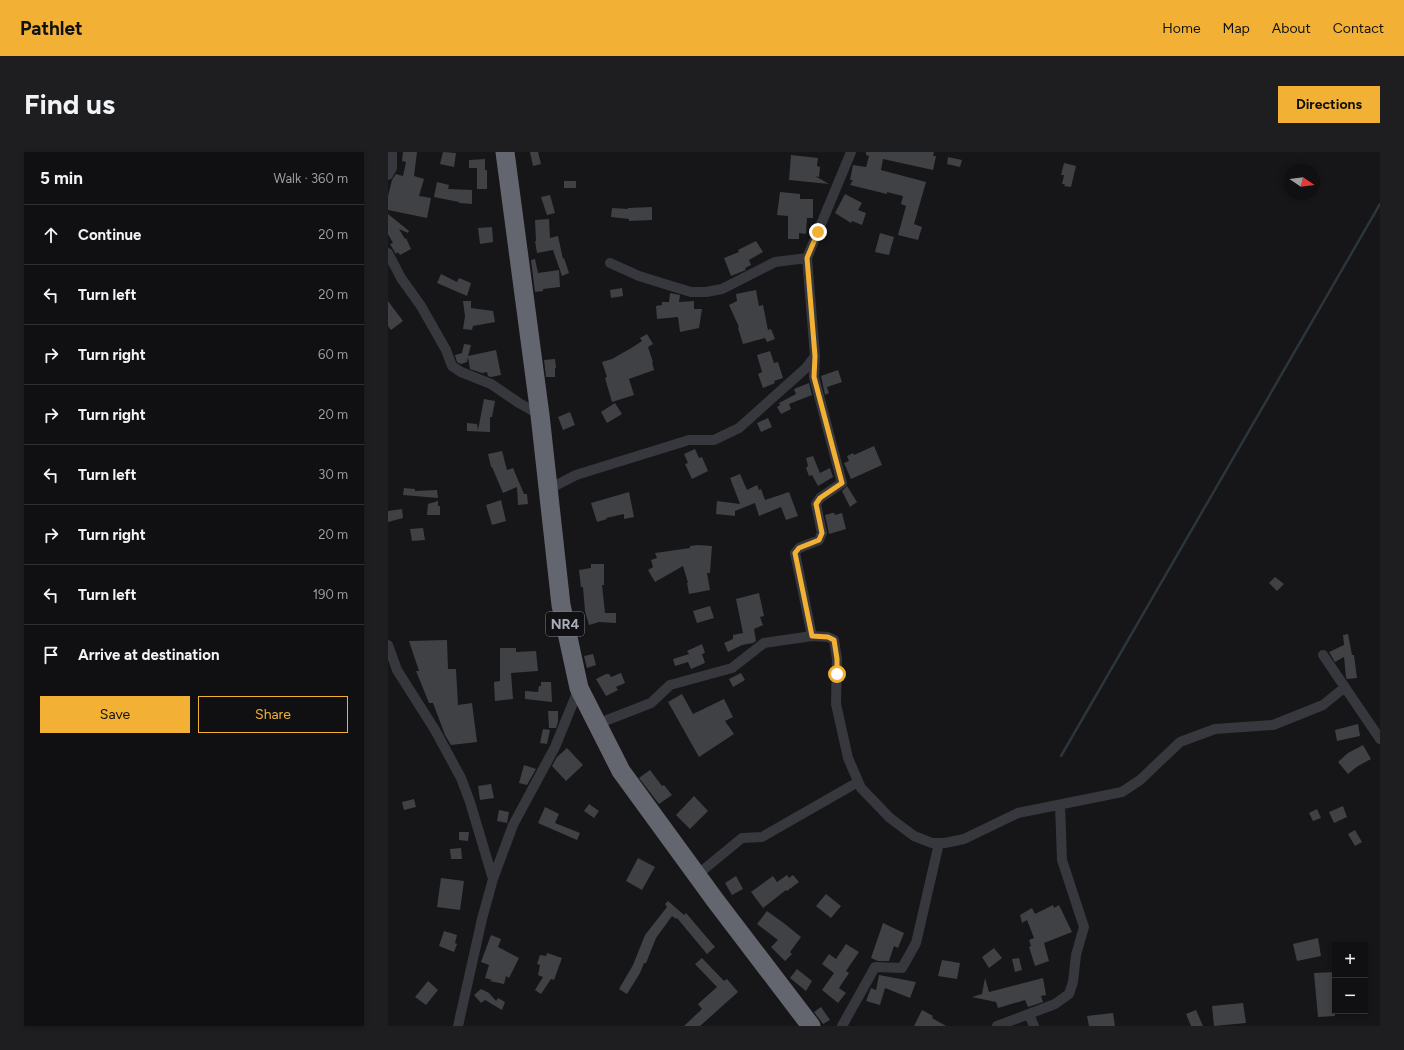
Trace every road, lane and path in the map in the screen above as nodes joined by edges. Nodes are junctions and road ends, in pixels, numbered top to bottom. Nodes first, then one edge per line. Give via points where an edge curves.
1 (392, 152) edge
2 (505, 152) edge
3 (851, 152) edge
4 (388, 175) edge
5 (388, 253) edge
6 (807, 258) junction
7 (610, 263) dead end
8 (815, 356) junction
9 (540, 415) junction
10 (548, 489) junction
11 (812, 636) junction
12 (388, 645) edge
13 (1323, 655) dead end
14 (1345, 687) junction
15 (579, 688) junction
16 (597, 724) junction
17 (1380, 739) edge
18 (858, 782) junction
19 (1060, 805) junction
20 (939, 843) junction
21 (697, 875) junction
22 (493, 879) junction
23 (1029, 1014) junction
24 (458, 1026) edge
25 (811, 1026) edge
26 (842, 1026) edge
27 (997, 1026) edge
28 (1034, 1026) edge

1 - 4 street via 392,168
2 - 9 highway, NR4
3 - 6 street
5 - 9 street via 446,350 452,366 491,384
6 - 7 street via 775,262 722,289 706,292 691,292 639,276
6 - 8 street
8 - 10 street via 806,368 739,428 714,440 689,440 576,475
8 - 11 street via 814,377 842,483 820,498 816,504 822,533 819,540 799,548 795,553
9 - 10 highway, NR4
10 - 15 highway, NR4 via 561,605
11 - 16 street via 764,643 732,668 670,685 651,703
11 - 18 street via 834,640 837,659 836,704 848,758
12 - 22 street via 397,670 435,730 461,778
13 - 14 street
14 - 17 street
14 - 19 street via 1323,705 1273,725 1215,728 1180,742 1140,780 1122,792
15 - 16 highway, NR4
15 - 22 street via 555,747 513,825
16 - 21 highway, NR4 via 621,771
18 - 20 street via 890,818 914,836
18 - 21 street via 762,837 742,838
19 - 20 street via 1018,814 964,839
19 - 23 street via 1062,860 1084,927 1076,956 1073,982 1068,994 1055,1004
20 - 26 street via 916,943 902,968 875,967
21 - 25 highway, NR4
22 - 24 street
23 - 27 street
23 - 28 street

